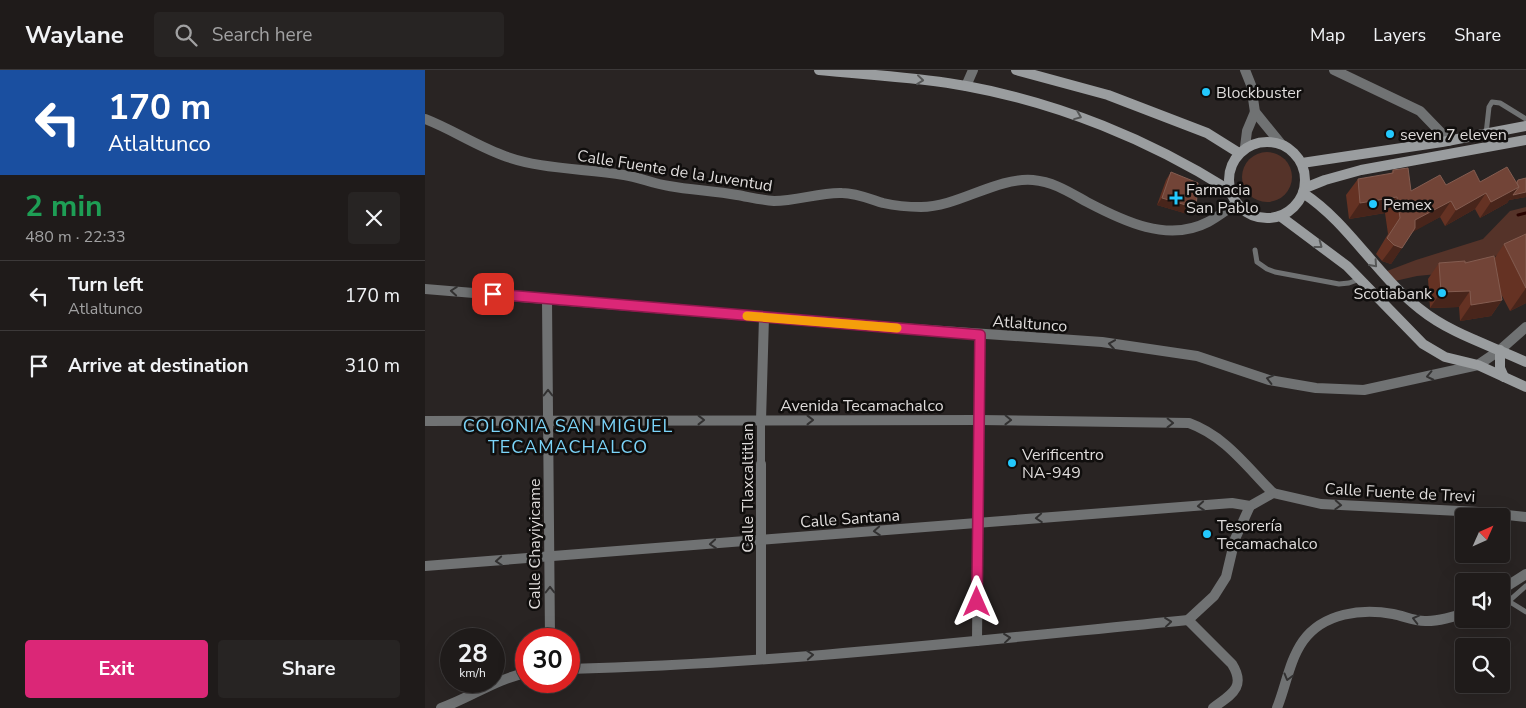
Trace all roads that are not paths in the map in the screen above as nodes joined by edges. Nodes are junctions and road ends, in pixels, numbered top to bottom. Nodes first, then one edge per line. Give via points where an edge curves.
1 (819, 70) edge
2 (973, 70) edge
3 (1016, 70) edge
4 (1245, 70) edge
5 (1334, 70) edge
6 (966, 86) junction
7 (1255, 112) junction
8 (425, 119) edge
9 (1526, 119) edge
10 (1526, 126) edge
11 (1486, 134) junction
12 (1526, 140) edge
13 (1449, 141) junction
14 (1281, 144) junction
15 (1242, 150) junction
16 (1302, 163) junction
17 (1229, 190) junction
18 (1304, 191) junction
19 (1237, 204) junction
20 (1280, 216) junction
21 (1255, 250) dead end
22 (1360, 279) junction
23 (425, 289) edge
24 (547, 300) junction
25 (764, 317) junction
26 (1526, 327) edge
27 (980, 335) junction
28 (1500, 350) junction
29 (1526, 362) edge
30 (1478, 365) junction
31 (1504, 377) junction
32 (1526, 387) edge
33 (761, 420) junction
34 (979, 420) junction
35 (425, 421) edge
36 (548, 421) junction
37 (761, 464) joint
38 (1273, 493) junction
39 (1250, 506) junction
40 (1526, 517) edge
41 (978, 523) junction
42 (762, 540) junction
43 (550, 557) junction
44 (425, 566) edge
45 (1526, 574) edge
46 (1510, 584) edge
47 (1526, 586) edge
48 (1510, 602) joint
49 (1526, 612) edge
50 (1455, 615) edge
51 (1188, 620) junction
52 (550, 628) edge
53 (977, 641) junction
54 (761, 659) junction
55 (580, 668) edge
56 (515, 675) edge
57 (458, 706) edge
58 (441, 708) edge
59 (1213, 708) edge
60 (1277, 708) edge

1 -> 6 main road
2 - 6 street
3 - 15 main road via 1108,95
4 - 7 street
5 - 13 street via 1420,111
6 -> 17 main road via 1028,100 1083,118 1166,154
7 - 14 street
7 - 15 street
8 - 19 street, Calle Fuente de la Juventud via 478,145 528,164 625,175 668,186 775,201 845,193 905,207 924,207 1012,182 1030,180 1065,189 1135,224 1176,231 1209,222
9 - 11 lane via 1500,103 1492,102
10 - 11 main road
11 - 13 main road
12 - 18 main road via 1361,170 1325,180
13 - 16 main road
14 - 15 main road via 1257,142
14 - 16 main road
15 - 17 main road via 1234,159 1229,174
16 - 18 main road
17 - 19 main road
18 - 20 main road via 1294,207
18 -> 28 main road via 1420,309 1465,336
19 - 20 main road via 1261,218
20 -> 22 main road
21 - 22 lane via 1257,262 1275,272 1339,284
22 - 30 main road via 1423,344 1445,357
24 -> 23 street, Atlaltunco
24 - 25 street, Atlaltunco
36 -> 24 street, Calle Chayiyicame
25 - 27 street, Atlaltunco
25 - 33 street, Calle Tlaxcaltitlan
26 - 28 street
30 -> 27 street, Atlaltunco via 1364,390 1325,388 1269,380 1197,356 1102,342
27 - 34 street
28 - 29 main road
28 - 30 street
28 - 31 main road via 1500,368
30 - 31 main road
31 - 32 main road
33 -> 34 street, Avenida Tecamachalco
36 -> 33 street, Avenida Tecamachalco
33 - 37 street, Calle Tlaxcaltitlan
34 -> 38 street, Avenida Tecamachalco via 1189,423 1223,441
34 - 41 street
35 - 36 street, Avenida Tecamachalco
36 - 43 street, Calle Chayiyicame
37 - 42 street, Calle Tlaxcaltitlan
38 - 39 street
38 -> 40 street, Calle Fuente de Trevi via 1321,504
39 -> 41 street, Calle Santana via 1232,504
39 - 51 street via 1235,539 1226,577 1214,596
41 -> 42 street, Calle Santana
41 - 53 street
42 -> 43 street, Calle Santana
42 - 54 street, Calle Tlaxcaltitlan
43 -> 44 street, Calle Santana
52 -> 43 street, Calle Chayiyicame
45 - 46 street
47 - 48 lane
48 - 49 lane
50 -> 60 street via 1425,621 1392,613 1360,611 1338,616 1318,626 1303,640 1292,660
53 -> 51 street
51 - 59 street via 1237,673 1236,690
54 -> 53 street
54 - 55 street via 660,667
56 - 57 street
57 - 58 street

